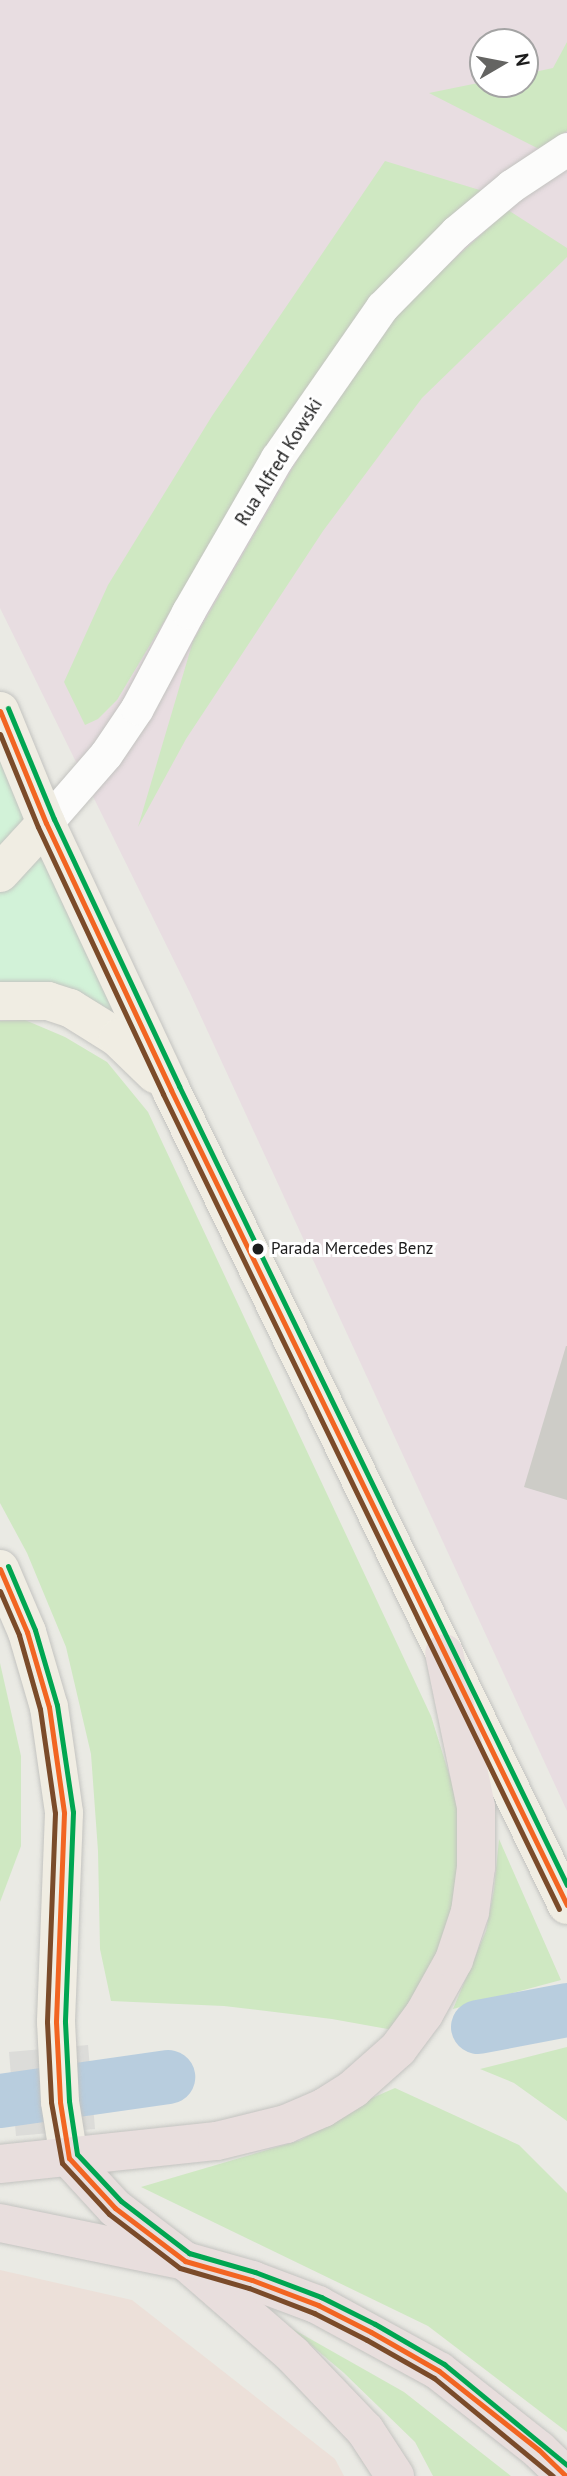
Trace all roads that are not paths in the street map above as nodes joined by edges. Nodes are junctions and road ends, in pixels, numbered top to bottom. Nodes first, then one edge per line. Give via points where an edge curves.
1 (567, 149) edge
2 (0, 711) edge
3 (46, 823) junction
4 (0, 873) edge
5 (0, 1001) edge
6 (171, 1090) junction
7 (0, 1569) edge
8 (444, 1653) junction
9 (567, 1905) edge
10 (66, 2145) junction
11 (0, 2164) edge
12 (0, 2223) edge
13 (185, 2261) junction
14 (394, 2476) edge
15 (566, 2476) edge

1 - 3 street, Rua Alfred Kowski via 511,186 456,232 383,307 277,458 137,708 106,754
2 - 3 main road
3 - 4 main road
3 - 6 main road
5 - 6 main road via 48,1001 70,1008 118,1038
6 - 8 main road
7 - 10 main road via 27,1632 49,1707 64,1813 56,2055
8 - 9 main road
8 - 10 highway via 476,1807 476,1867 470,1912 454,1959 424,2014 398,2049 353,2089 286,2124 217,2141
10 - 11 highway
10 - 13 highway via 115,2208
12 - 13 highway
13 - 14 highway via 292,2354 365,2430
13 - 15 highway via 318,2305 371,2332 439,2371

